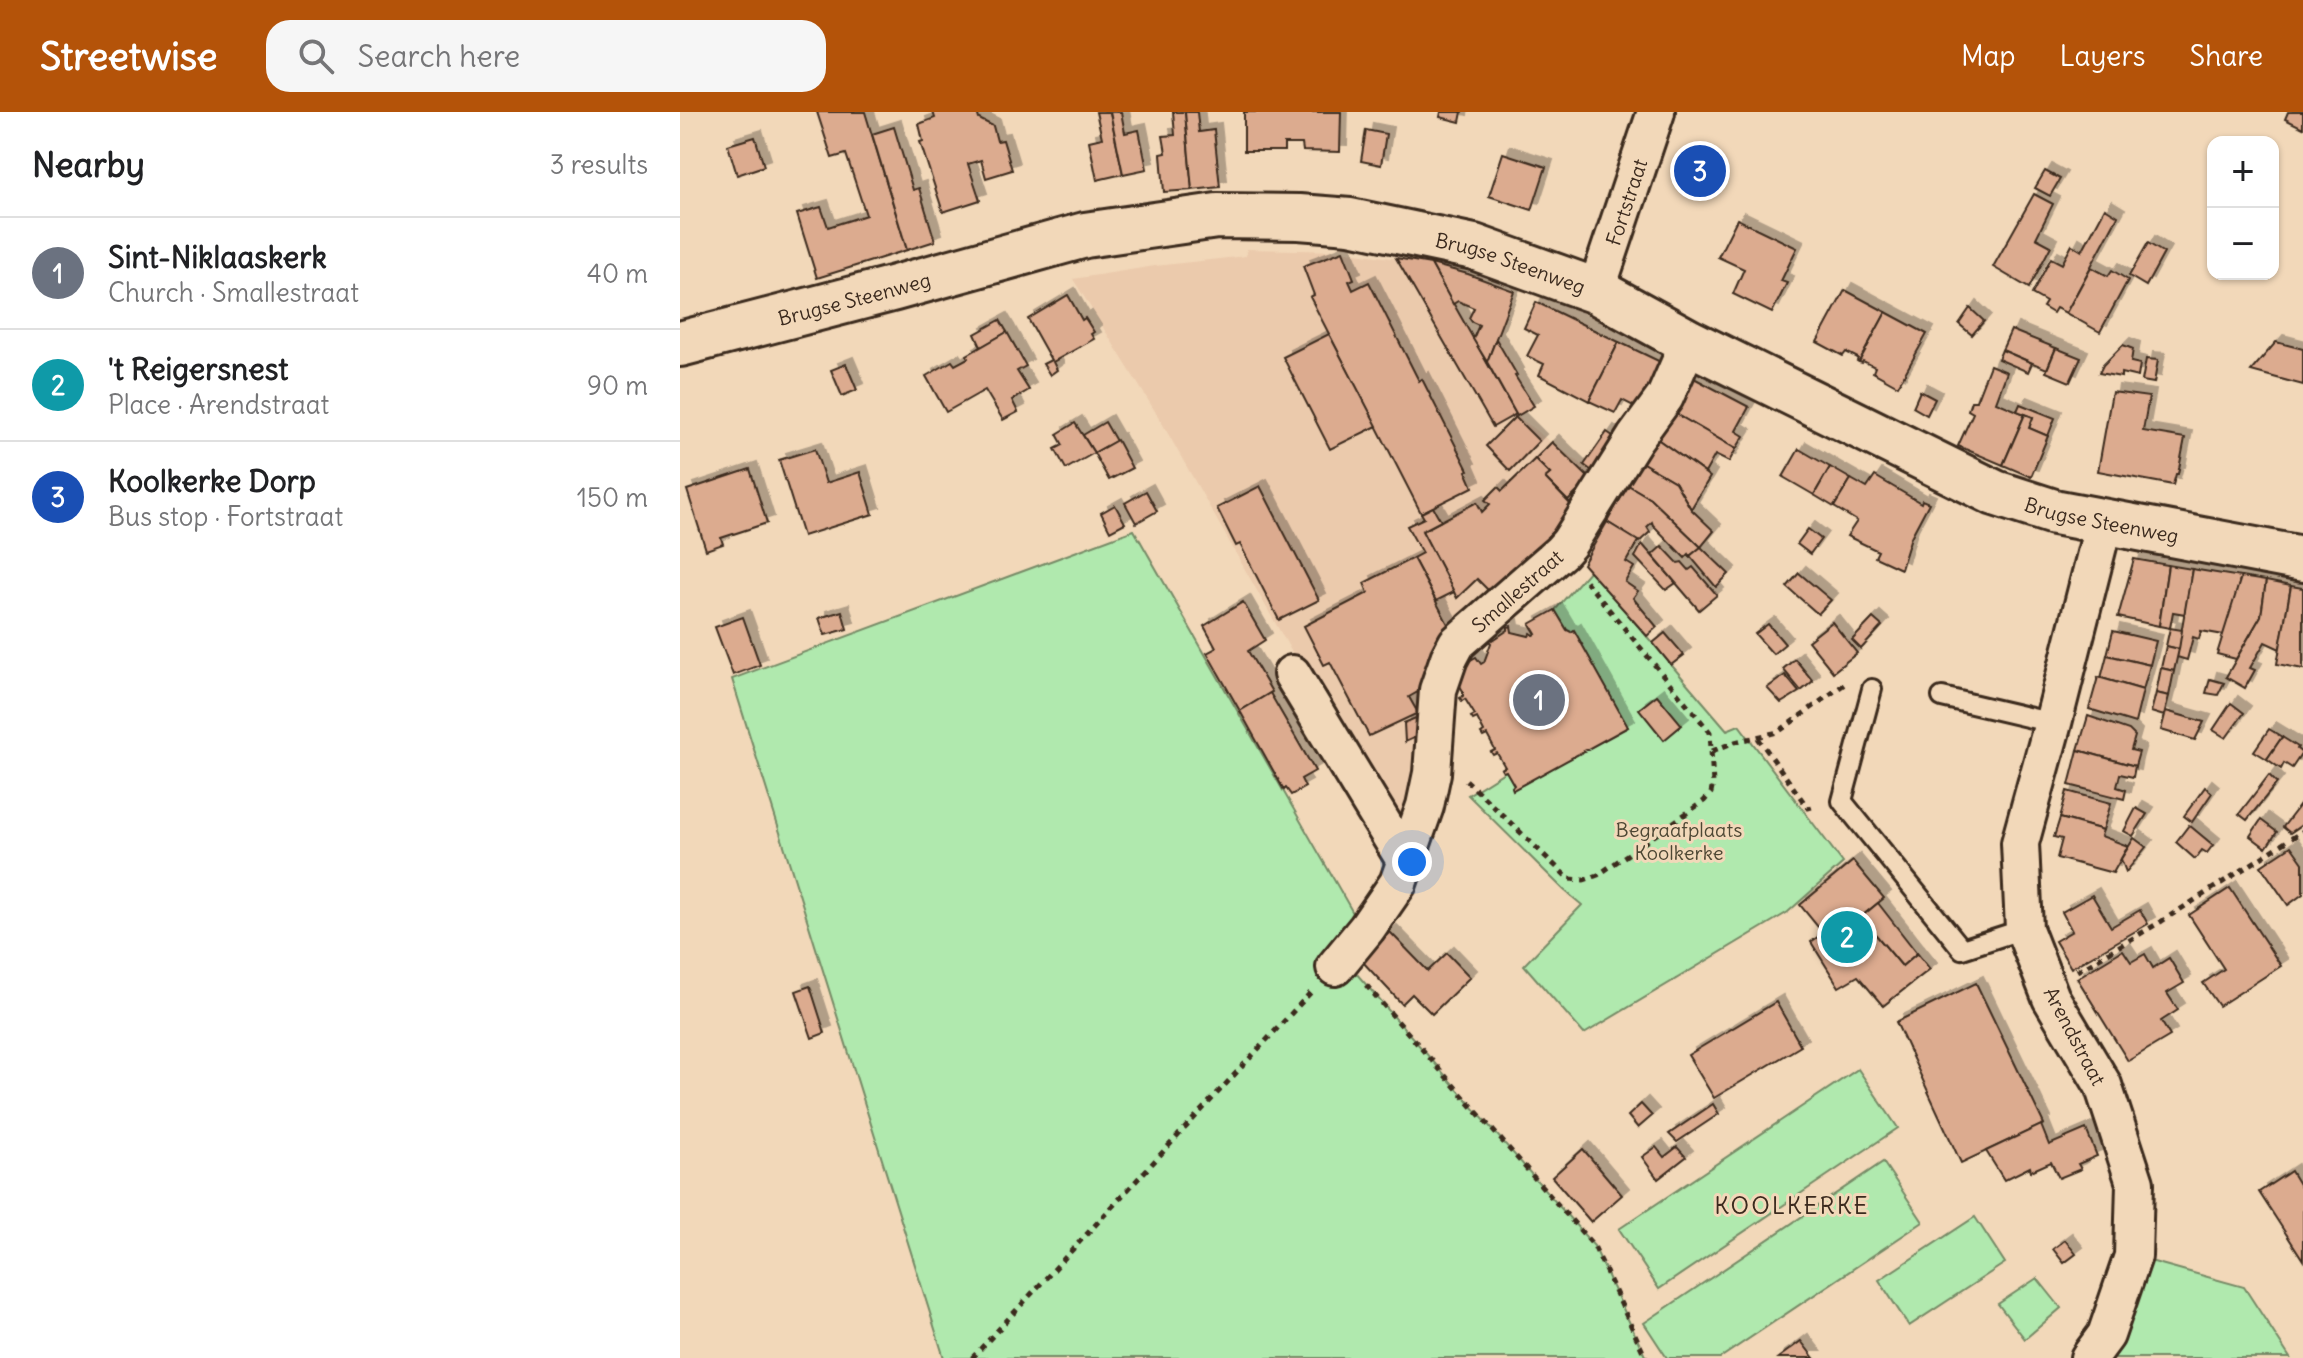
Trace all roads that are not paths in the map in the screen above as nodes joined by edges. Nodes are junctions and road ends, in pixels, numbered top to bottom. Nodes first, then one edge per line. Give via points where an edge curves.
1 (1656, 112) edge
2 (1596, 291) junction
3 (1689, 342) junction
4 (680, 344) edge
5 (2104, 522) junction
6 (2303, 559) edge
7 (1292, 674) dead end
8 (1872, 689) road end
9 (1942, 697) dead end
10 (2053, 723) junction
11 (1406, 862) junction
12 (2024, 929) junction
13 (1338, 962) road end
14 (2089, 1358) edge

1 - 2 street, Fortstraat
2 - 3 main road, Brugse Steenweg
2 - 4 main road, Brugse Steenweg via 1474,247 1350,221 1217,216 1085,235
3 - 5 main road, Brugse Steenweg via 1995,493
3 - 11 street, Smallestraat via 1665,397 1561,552 1457,643 1438,690 1425,806
5 - 6 main road, Brugse Steenweg
5 - 10 street, Arendstraat
7 - 11 street
8 - 12 lane via 1842,801 1962,949
9 - 10 lane
10 - 12 street, Arendstraat via 2020,843
11 - 13 street, Smallestraat via 1398,883
12 - 14 street, Arendstraat via 2051,998 2103,1085 2135,1183 2133,1256 2106,1335

